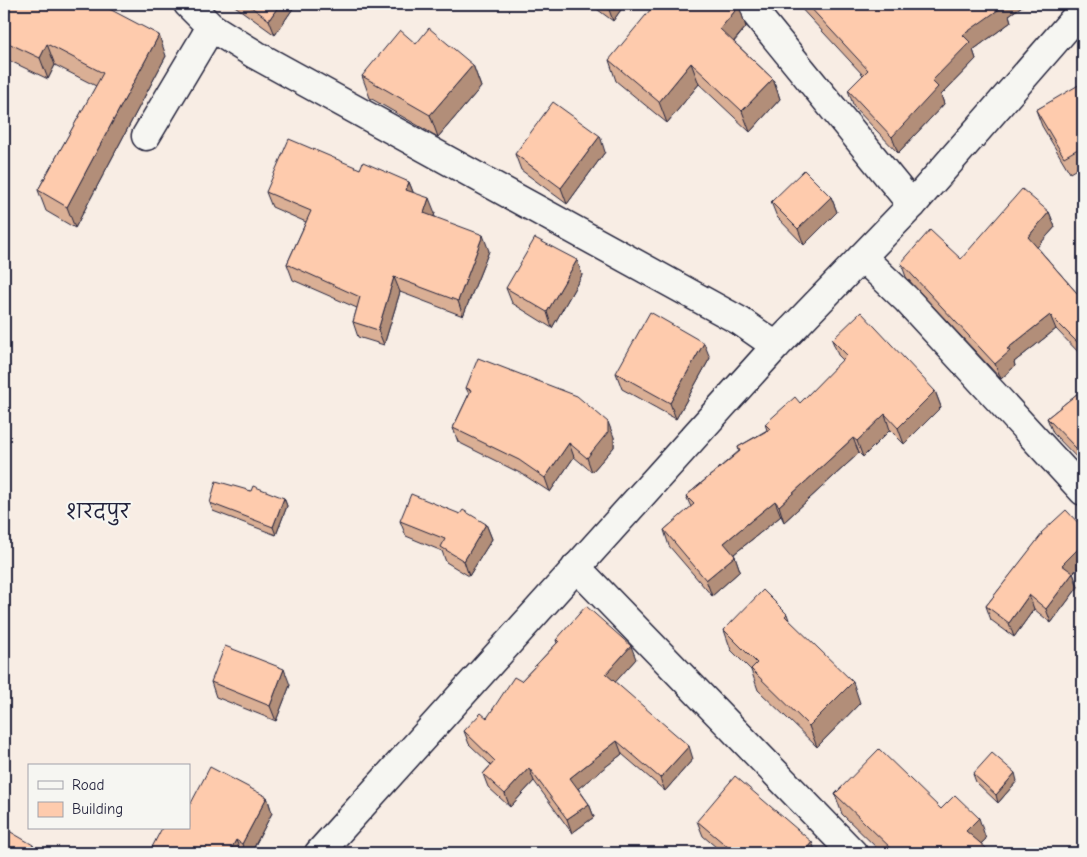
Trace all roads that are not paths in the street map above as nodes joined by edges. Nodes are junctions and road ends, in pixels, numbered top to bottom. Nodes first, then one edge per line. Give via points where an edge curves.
1 (188, 4) edge
2 (748, 4) edge
3 (1083, 8) edge
4 (211, 27) junction
5 (146, 136) dead end
6 (912, 205) junction
7 (862, 257) junction
8 (776, 346) junction
9 (1083, 491) edge
10 (576, 567) junction
11 (319, 853) edge
12 (853, 853) edge

1 - 4 street
2 - 6 street
3 - 6 street
4 - 5 street
4 - 8 street via 256,55 740,322
6 - 7 street
7 - 8 street
7 - 9 street via 906,299
8 - 10 street
10 - 11 street
10 - 12 street

